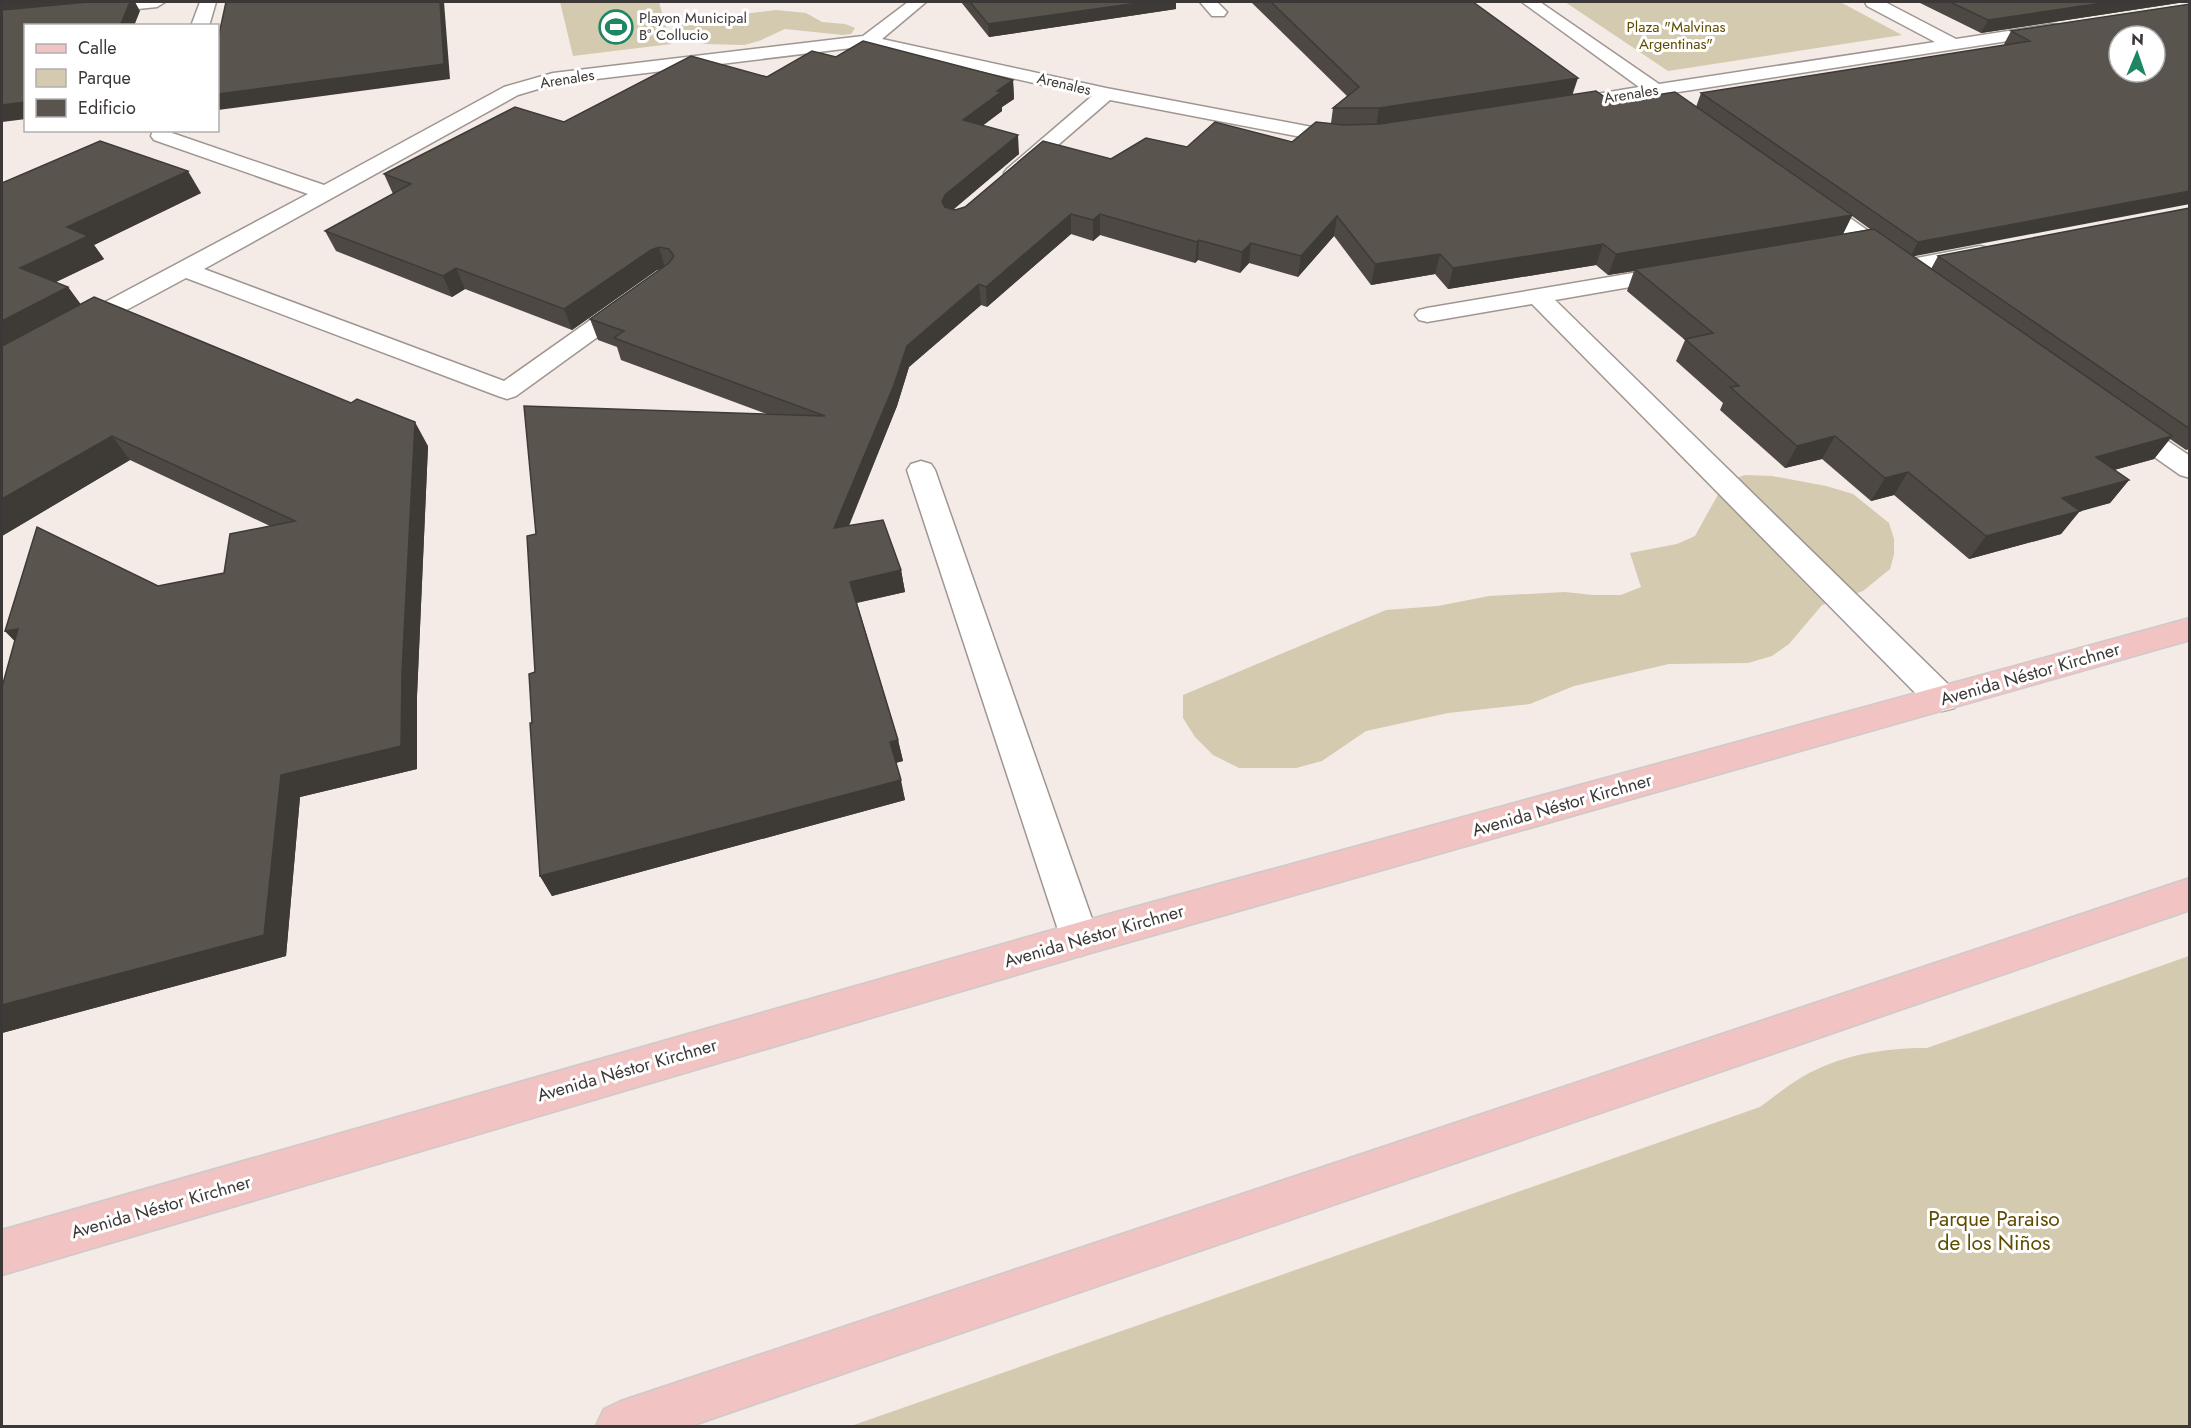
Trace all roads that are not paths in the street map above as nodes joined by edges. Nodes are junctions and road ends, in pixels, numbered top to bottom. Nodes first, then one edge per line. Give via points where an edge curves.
1 (158, 2) edge
2 (208, 2) edge
3 (918, 2) edge
4 (1530, 2) edge
5 (1873, 2) edge
6 (2, 18) edge
7 (201, 24) edge
8 (2072, 26) edge
9 (868, 41) junction
10 (1953, 44) junction
11 (1656, 91) junction
12 (1106, 94) junction
13 (1539, 109) edge
14 (1685, 111) edge
15 (162, 132) edge
16 (1364, 135) edge
17 (1001, 184) edge
18 (1790, 186) edge
19 (327, 193) junction
20 (1867, 241) junction
21 (1832, 247) edge
22 (1996, 249) edge
23 (1905, 267) junction
24 (185, 270) junction
25 (1690, 271) edge
26 (1924, 281) edge
27 (648, 290) edge
28 (1537, 296) junction
29 (1428, 315) dead end
30 (6, 360) edge
31 (2104, 409) edge
32 (921, 470) dead end
33 (2190, 470) edge
34 (2190, 629) edge
35 (1942, 699) junction
36 (2190, 894) edge
37 (1080, 939) junction
38 (2, 1253) edge
39 (621, 1426) edge

1 - 6 street
2 - 7 street
3 - 9 street
4 - 11 street
5 - 10 street
8 - 10 street, Arenales
9 - 12 street, Arenales
9 - 19 street, Arenales via 553,80 511,91
10 - 11 street, Arenales
11 - 13 street, Arenales
11 - 14 street
12 - 16 street, Arenales via 1312,134
12 - 17 street
15 - 19 street via 161,136
18 - 20 street
19 - 24 street, Arenales
20 - 21 street
20 - 23 street
22 - 23 street
23 - 26 street
24 - 27 street via 507,390
24 - 30 street, Arenales
25 - 28 street
28 - 29 street
28 - 35 street
31 - 33 street
32 - 37 street
34 - 35 main road, Avenida Néstor Kirchner
35 - 37 main road, Avenida Néstor Kirchner
36 - 39 main road
37 - 38 main road, Avenida Néstor Kirchner

